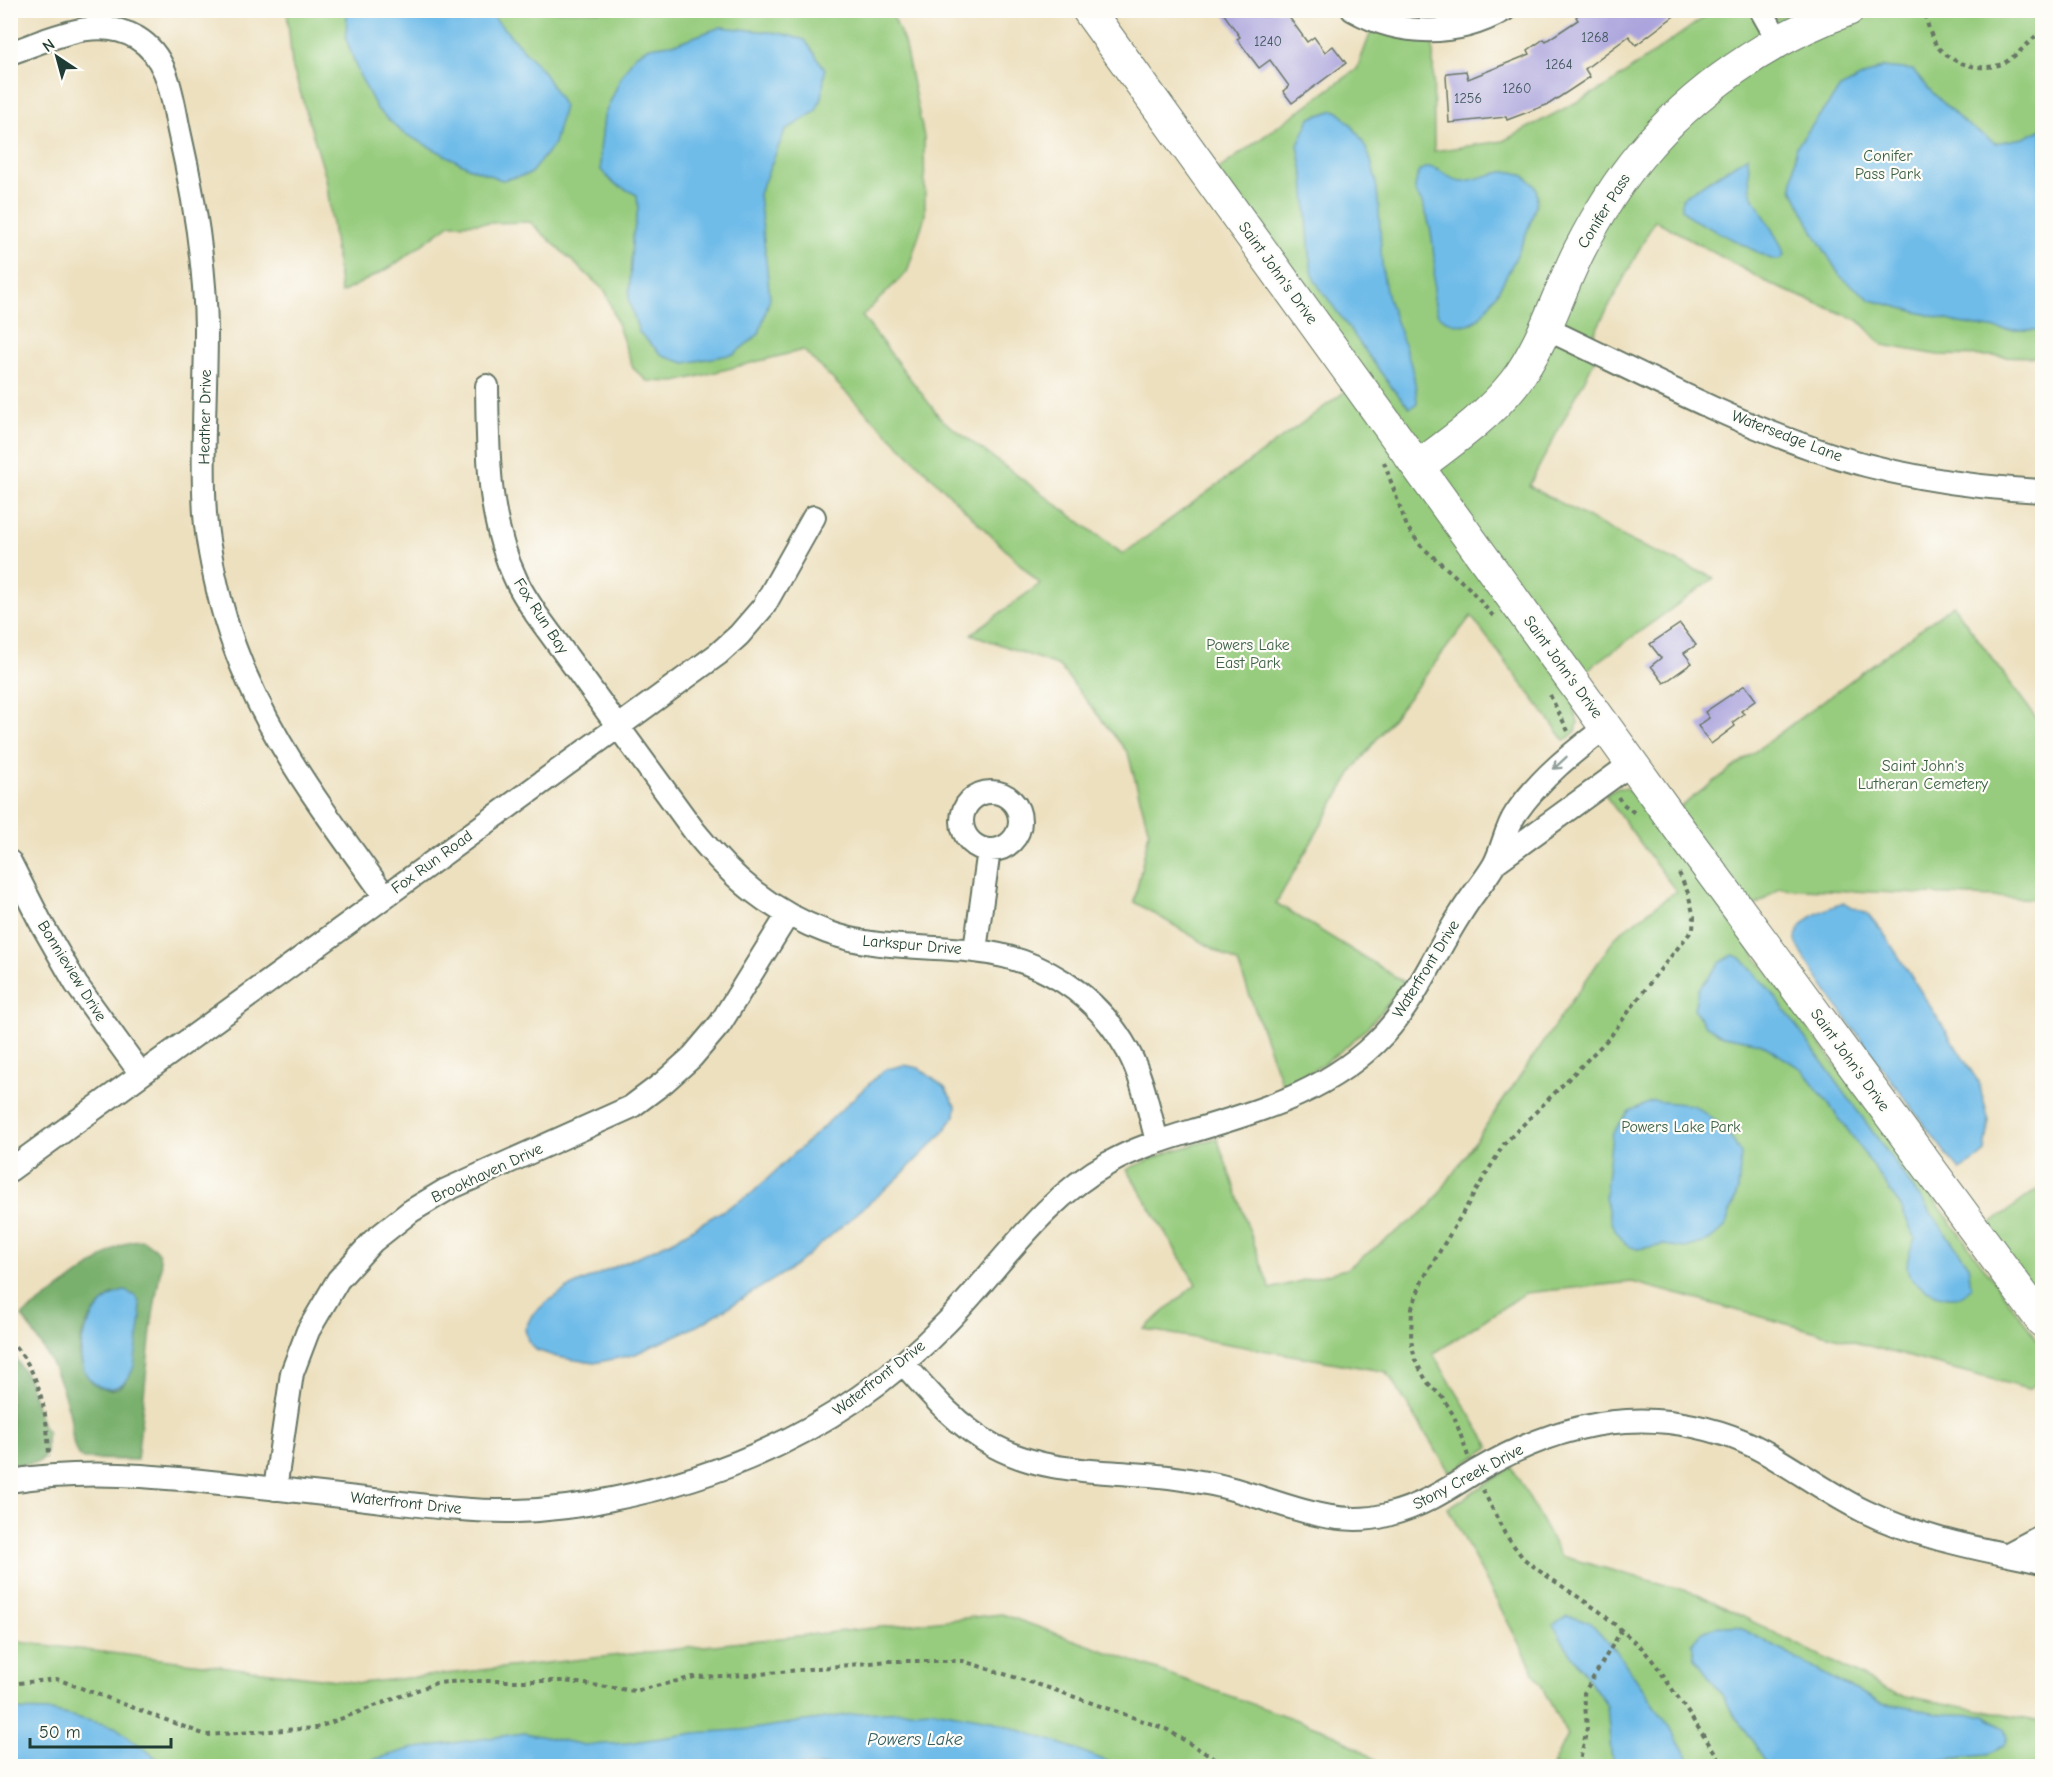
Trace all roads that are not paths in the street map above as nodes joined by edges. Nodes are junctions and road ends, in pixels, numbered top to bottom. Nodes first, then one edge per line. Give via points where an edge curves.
1 (1088, 10) edge
2 (1353, 10) edge
3 (1504, 10) edge
4 (1761, 10) edge
5 (1848, 10) edge
6 (1779, 42) junction
7 (10, 53) edge
8 (1546, 329) junction
9 (487, 386) dead end
10 (1419, 466) junction
11 (2043, 490) edge
12 (814, 518) dead end
13 (618, 726) junction
14 (1606, 727) junction
15 (1632, 763) junction
16 (989, 850) dead end
17 (10, 862) edge
18 (1496, 862) junction
19 (385, 896) junction
20 (787, 916) junction
21 (975, 951) junction
22 (141, 1074) junction
23 (1157, 1142) junction
24 (10, 1170) edge
25 (2043, 1321) edge
26 (903, 1363) junction
27 (10, 1481) edge
28 (275, 1489) junction
29 (2043, 1536) edge
30 (2008, 1554) junction
31 (2043, 1562) edge

1 - 10 street, Saint John's Drive
2 - 3 street via 1388,25 1427,30 1463,27
4 - 6 street
5 - 6 street, Conifer Pass
6 - 8 street, Conifer Pass via 1707,89 1642,153 1582,245
7 - 19 street, Heather Drive via 98,27 137,38 162,64 191,183 201,245 206,328 205,516 221,603 247,681 277,741
8 - 10 street, Conifer Pass via 1532,357 1496,404
8 - 11 street, Watersedge Lane via 1760,429 1815,450 1924,478
9 - 13 street, Fox Run Bay via 488,469 504,551 517,584 536,614
10 - 14 street, Saint John's Drive
12 - 13 street, Fox Run Road via 764,606 739,635
13 - 19 street, Fox Run Road
13 - 20 street, Larkspur Drive via 719,861 749,890
14 - 15 street, Saint John's Drive
14 -> 18 street, Waterfront Drive via 1564,758 1539,783 1512,818
15 - 18 street, Waterfront Drive
15 - 25 street, Saint John's Drive
16 - 21 street
17 - 22 street, Bonnieview Drive via 76,984
18 - 23 street, Waterfront Drive via 1461,911 1401,1014 1354,1061 1288,1101
19 - 22 street, Fox Run Road
20 - 21 street, Larkspur Drive via 828,933 868,943
20 - 28 street, Brookhaven Drive via 720,1024 663,1083 631,1107 446,1190 372,1241 338,1280 308,1330 292,1373
21 - 23 street, Larkspur Drive via 1039,968 1071,986 1103,1015 1128,1052
22 - 24 street, Fox Run Road
23 - 26 street, Waterfront Drive via 1110,1162 1058,1199 944,1325
26 - 28 street, Waterfront Drive via 850,1404 767,1450 716,1472 611,1500 516,1511 454,1509
26 - 30 street, Stony Creek Drive via 962,1425 1015,1455 1059,1469 1211,1484 1321,1516 1382,1517 1412,1508 1534,1442 1567,1430 1635,1420 1698,1426 1730,1436 1900,1528
27 - 28 street, Waterfront Drive via 49,1475 165,1477
29 - 30 street
30 - 31 street, Stony Creek Drive

